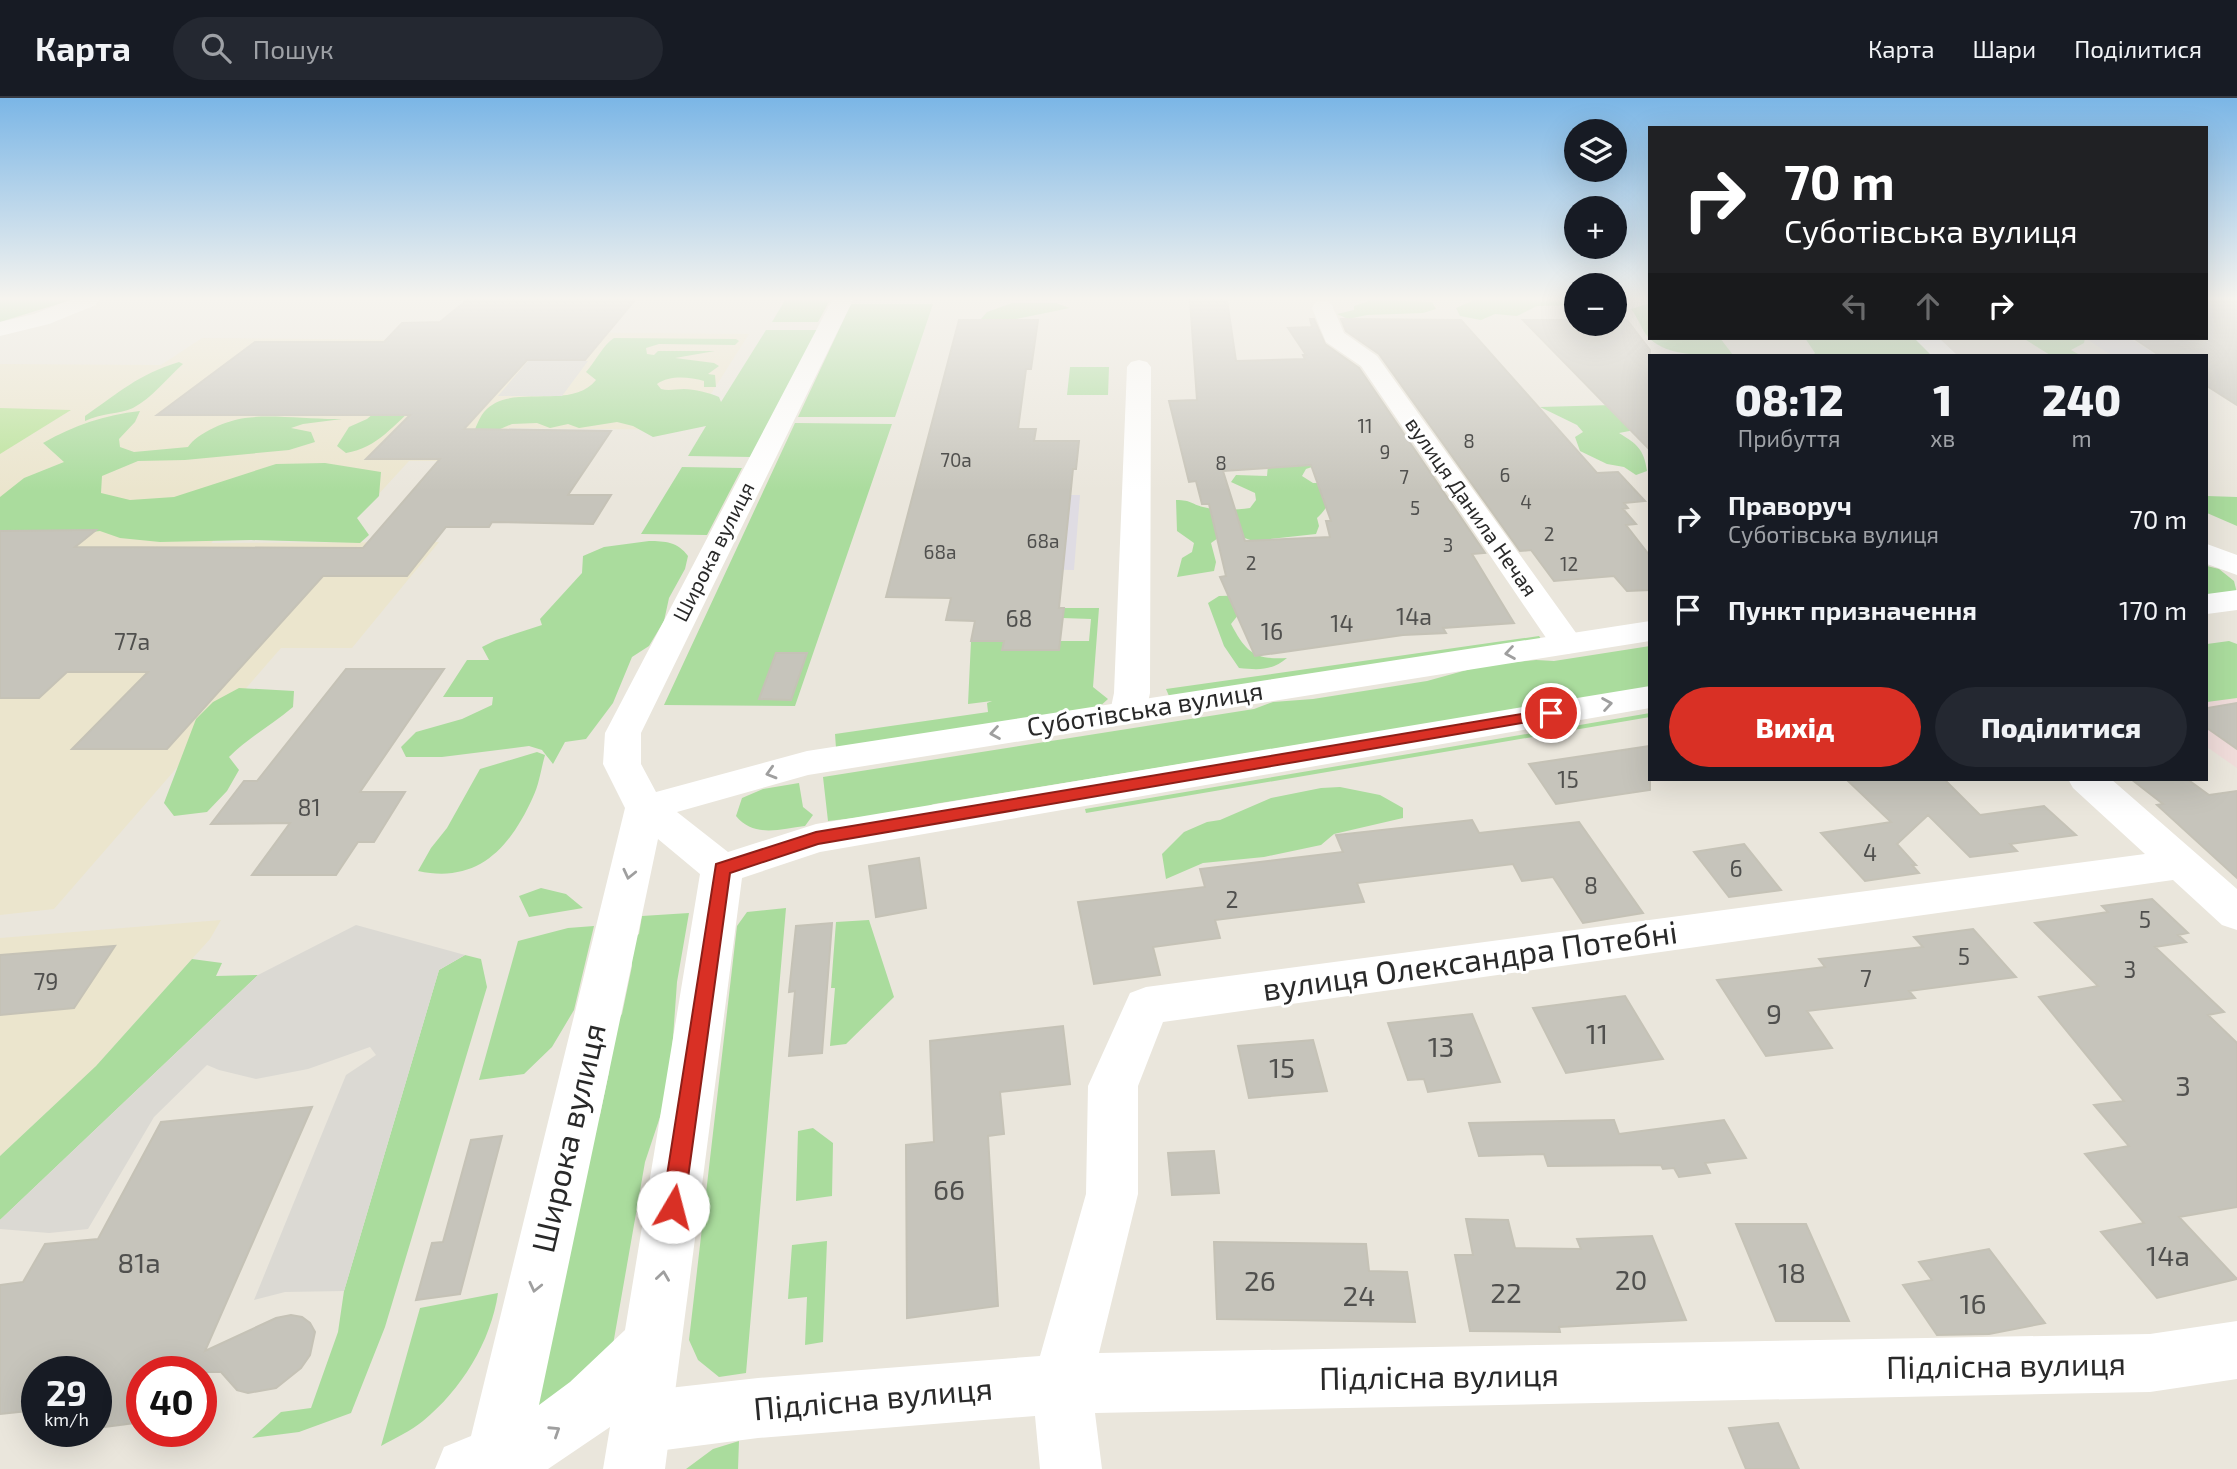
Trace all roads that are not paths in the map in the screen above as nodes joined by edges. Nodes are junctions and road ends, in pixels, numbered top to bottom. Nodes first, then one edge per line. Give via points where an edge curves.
1 (810, 364) edge
2 (1371, 364) edge
3 (1139, 367) dead end
4 (2237, 544) edge
5 (2208, 547) edge
6 (2208, 553) edge
7 (2237, 566) edge
8 (2237, 600) edge
9 (2208, 604) edge
10 (1648, 631) edge
11 (1567, 644) junction
12 (1648, 697) edge
13 (1128, 712) junction
14 (2089, 781) edge
15 (645, 808) junction
16 (2182, 864) junction
17 (722, 869) junction
18 (2237, 914) edge
19 (653, 1344) junction
20 (2237, 1350) edge
21 (1062, 1384) junction
22 (638, 1446) edge
23 (485, 1467) edge
24 (1072, 1469) edge

1 - 15 street, Широка вулиця via 623,733 622,764
2 - 11 street, вулиця Данила Нечая
3 - 13 street
4 - 5 street
6 - 7 street
8 - 9 street
10 - 11 street, Суботівська вулиця
11 -> 13 street, Суботівська вулиця
17 -> 12 street via 816,838
13 -> 15 street, Суботівська вулиця via 807,763
14 - 16 street
15 - 17 street, Широка вулиця
15 -> 23 street, Широка вулиця
16 - 18 street
16 - 21 street, вулиця Олександра Потебні via 1146,1006 1113,1086 1112,1194
19 -> 17 street
19 - 22 street
23 -> 19 street via 556,1432
20 - 21 street, Підлісна вулиця via 2150,1363
21 - 22 street, Підлісна вулиця via 758,1408
21 - 24 street

